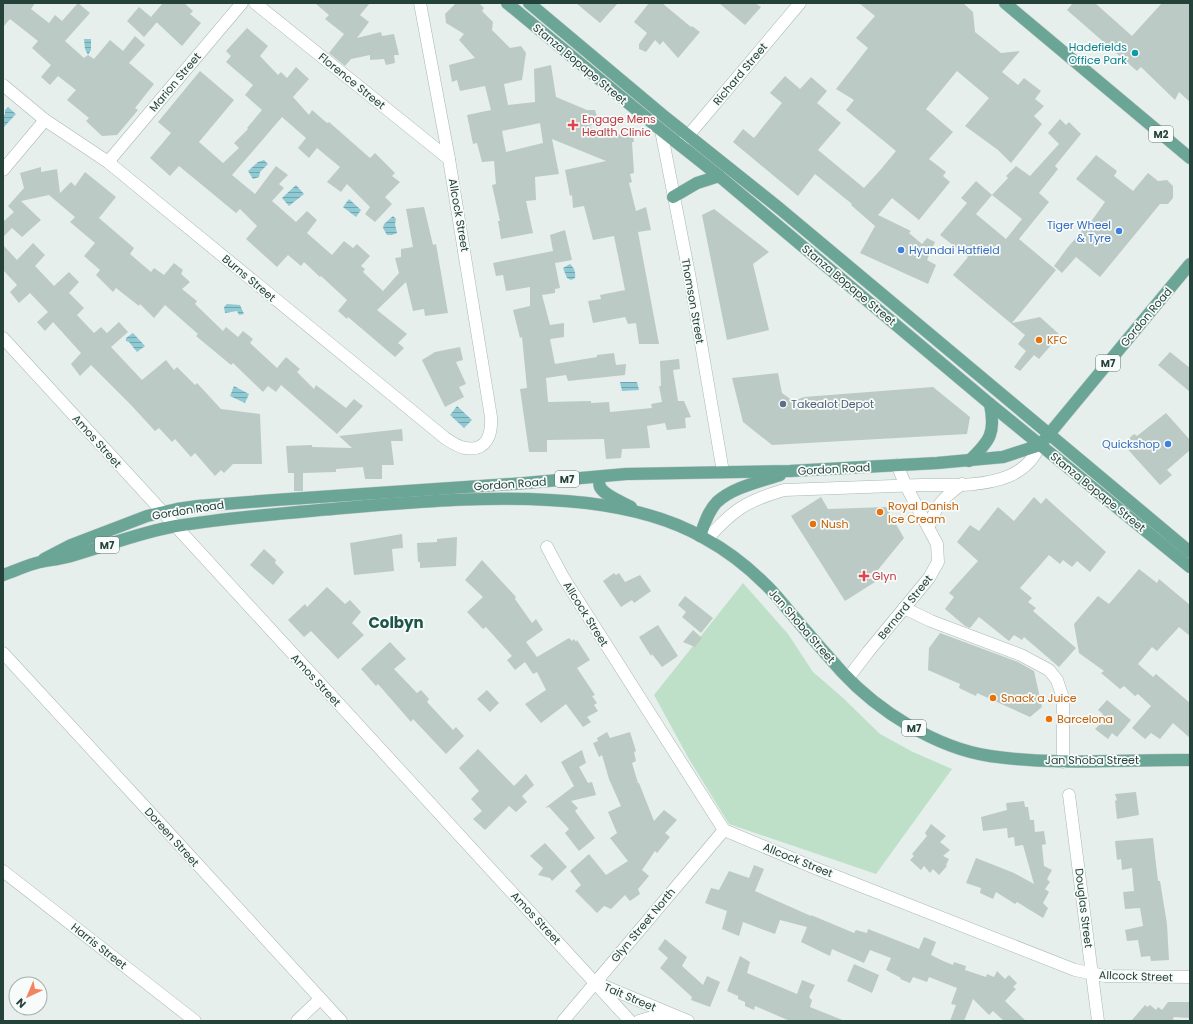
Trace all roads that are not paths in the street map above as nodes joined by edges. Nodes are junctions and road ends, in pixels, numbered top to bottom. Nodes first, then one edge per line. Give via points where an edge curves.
1 (242, 3) edge
2 (255, 3) edge
3 (420, 3) edge
4 (507, 3) edge
5 (529, 3) edge
6 (800, 3) edge
7 (1005, 3) edge
8 (3, 85) edge
9 (45, 120) junction
10 (661, 130) junction
11 (688, 134) junction
12 (680, 145) junction
13 (1190, 158) edge
14 (449, 159) junction
15 (108, 162) junction
16 (3, 170) edge
17 (719, 176) junction
18 (673, 197) junction
19 (1190, 264) edge
20 (3, 338) edge
21 (990, 404) junction
22 (491, 429) joint
23 (1049, 434) junction
24 (1040, 444) junction
25 (969, 461) junction
26 (897, 465) junction
27 (790, 471) junction
28 (723, 472) junction
29 (599, 477) junction
30 (963, 484) junction
31 (906, 486) junction
32 (409, 502) joint
33 (163, 513) junction
34 (643, 513) junction
35 (175, 526) junction
36 (929, 527) junction
37 (703, 537) junction
38 (547, 547) dead end
39 (1190, 552) edge
40 (38, 563) junction
41 (1190, 567) edge
42 (3, 575) edge
43 (904, 608) junction
44 (3, 654) edge
45 (848, 678) junction
46 (1190, 760) edge
47 (1063, 762) junction
48 (1069, 795) dead end
49 (724, 830) junction
50 (3, 871) edge
51 (1093, 974) junction
52 (1190, 977) edge
53 (595, 982) junction
54 (320, 999) junction
55 (686, 1020) edge
56 (195, 1021) edge
57 (297, 1021) edge
58 (341, 1021) edge
59 (563, 1021) edge
60 (630, 1021) edge
61 (638, 1021) edge
62 (1098, 1021) edge

1 - 15 street, Marion Street
2 - 14 street, Florence Street
3 - 14 street, Allcock Street
4 - 10 main road, Stanza Bopape Street
5 - 11 main road, Stanza Bopape Street
6 - 11 street, Richard Street
7 - 13 main road, M2
8 - 9 street, Burns Street
9 - 15 street, Burns Street
9 - 16 street
10 - 12 main road, Stanza Bopape Street
10 - 18 street, Thomson Street
11 - 12 street, Richard Street
11 - 23 main road, Stanza Bopape Street
12 - 17 main road, Stanza Bopape Street
14 - 22 street, Allcock Street
15 - 22 street, Burns Street via 445,438 456,445 472,448 482,445 490,436
17 - 18 main road via 697,183
17 - 21 main road, Stanza Bopape Street
18 - 28 street, Thomson Street via 690,279
19 - 23 main road, Gordon Road / M7
20 - 33 street, Amos Street
21 - 24 main road, Stanza Bopape Street
21 - 25 main road via 993,418 991,432
23 - 24 main road, Gordon Road / M7
23 - 39 main road, Stanza Bopape Street
24 - 25 main road, Gordon Road / M7 via 1003,457
24 - 30 street, Gordon Road via 1031,460 1017,472 995,480
24 - 41 main road, Stanza Bopape Street
25 - 26 main road, Gordon Road / M7
26 - 27 main road, Gordon Road / M7
26 - 31 street, Bernard Street
27 - 28 main road, Gordon Road / M7
27 - 37 main road via 725,496 713,508 704,525
28 - 29 main road, Gordon Road / M7
29 - 33 main road, Gordon Road / M7 via 198,506
29 - 34 main road via 600,487 606,493
30 - 31 street, Gordon Road
30 - 36 street via 950,492 939,504
31 - 36 street, Bernard Street
31 - 37 street, Gordon Road via 784,490 746,504
32 - 34 main road, Jan Shoba Street / M7 via 532,498 602,505
32 - 35 main road, Gordon Road / M7
33 - 35 street, Amos Street
33 - 40 main road, Gordon Road / M7 via 147,516 86,539
34 - 37 main road, Jan Shoba Street / M7
35 - 40 main road, Gordon Road / M7
35 - 53 street, Amos Street
36 - 43 street, Bernard Street via 937,544 937,566
37 - 45 main road, Jan Shoba Street / M7 via 768,586
38 - 49 street, Allcock Street via 563,578
40 - 42 main road, Gordon Road / M7
43 - 45 street, Bernard Street
43 - 47 street via 1021,655 1049,670 1057,680 1063,698
44 - 54 street, Doreen Street
45 - 47 main road, Jan Shoba Street / M7 via 896,717 938,740 988,756
46 - 47 main road, Jan Shoba Street / M7
48 - 51 street, Douglas Street
49 - 51 street, Allcock Street via 1040,957
49 - 53 street, Glyn Street North
50 - 56 street, Harris Street
51 - 52 street, Allcock Street
51 - 62 street, Douglas Street
53 - 55 street, Tait Street
53 - 59 street, Glyn Street North
53 - 60 street, Amos Street
54 - 57 street
54 - 58 street, Doreen Street
55 - 61 street via 656,1016

